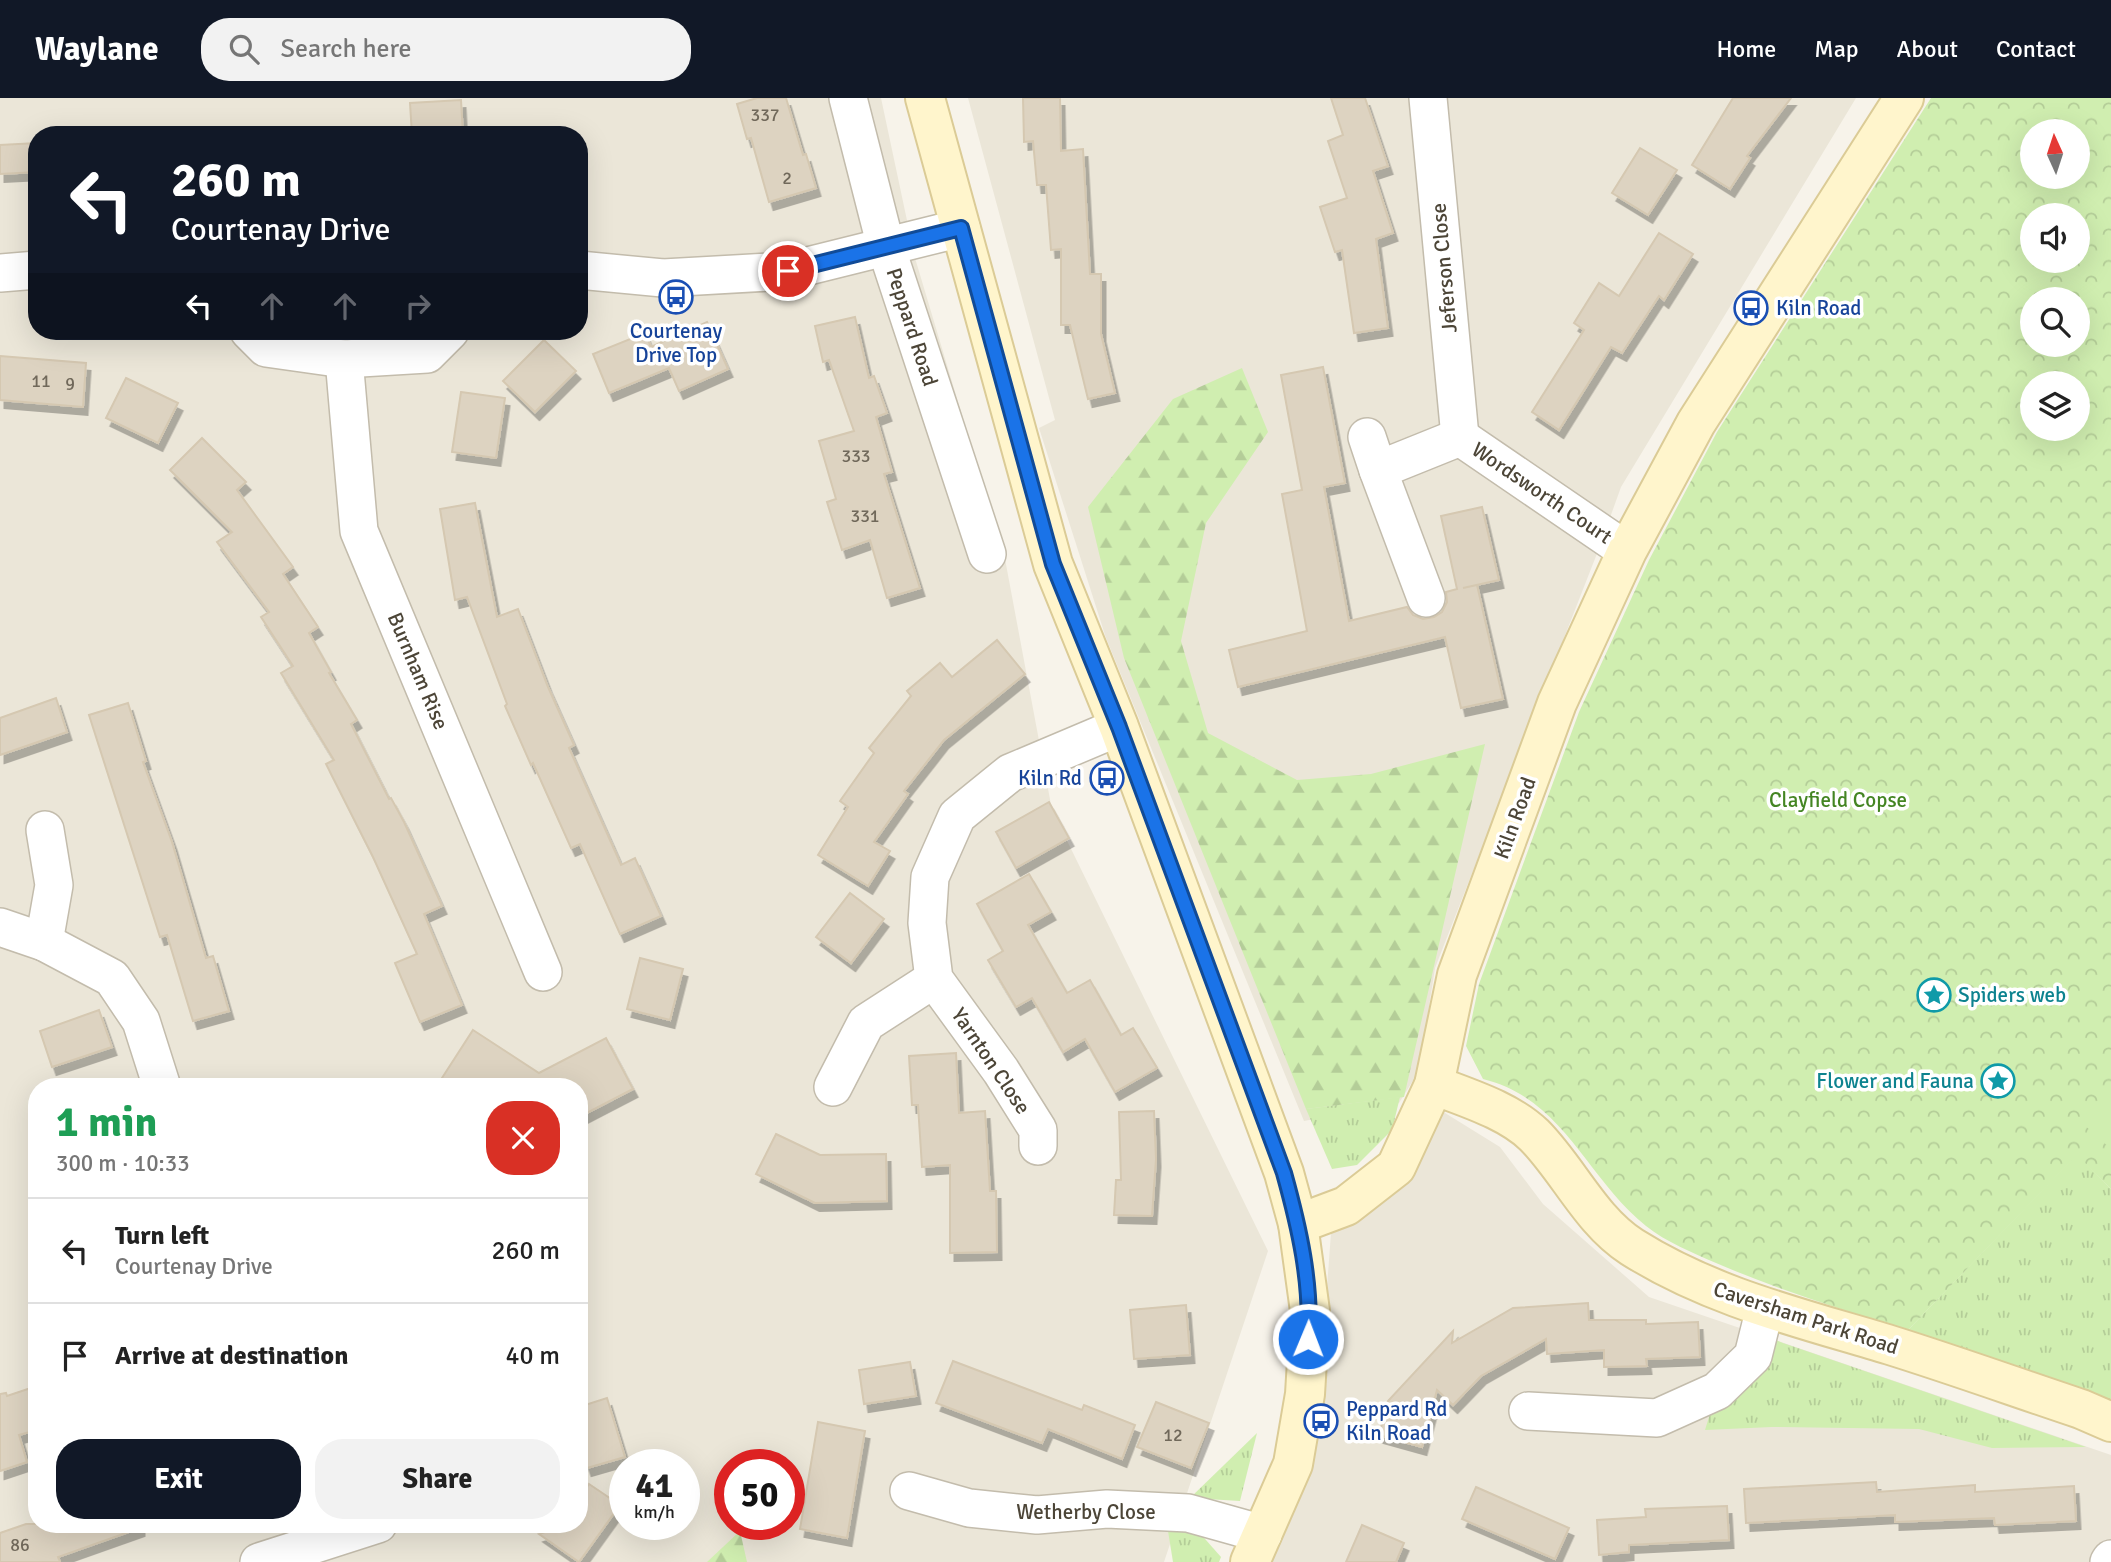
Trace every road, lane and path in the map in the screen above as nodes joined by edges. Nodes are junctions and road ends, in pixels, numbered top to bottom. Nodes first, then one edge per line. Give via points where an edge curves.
1 (848, 98) edge
2 (925, 98) edge
3 (1428, 98) edge
4 (1903, 98) edge
5 (961, 228) junction
6 (886, 247) junction
7 (28, 271) edge
8 (588, 271) edge
9 (0, 273) edge
10 (258, 340) edge
11 (441, 340) edge
12 (344, 359) junction
13 (1460, 437) junction
14 (1627, 551) junction
15 (987, 554) dead end
16 (1426, 598) dead end
17 (1119, 727) junction
18 (45, 830) dead end
19 (0, 927) edge
20 (44, 942) junction
21 (543, 972) dead end
22 (934, 979) junction
23 (159, 1078) edge
24 (1434, 1086) junction
25 (833, 1087) dead end
26 (1038, 1146) dead end
27 (1298, 1224) junction
28 (1765, 1308) junction
29 (1528, 1412) dead end
30 (2111, 1422) edge
31 (909, 1491) dead end
32 (350, 1533) edge
33 (1257, 1548) edge
34 (259, 1562) edge

1 - 6 street, Peppard Road
2 - 5 street
3 - 13 street, Jeferson Close
4 - 14 street, Kiln Road via 1696,423
5 - 6 street
5 - 17 street via 1053,564
6 - 8 street via 788,271 663,278
6 - 15 street, Peppard Road
7 - 9 street
10 - 12 street via 266,348
11 - 12 street via 427,354
12 - 21 street, Burnham Rise via 359,531
13 - 14 street, Wordsworth Court
13 - 16 street, Wordsworth Court via 1373,454
14 - 24 street, Kiln Road via 1557,703 1457,975
17 - 22 street, Yarnton Close via 1010,773 957,816 930,877 927,923
17 - 27 street via 1284,1173
18 - 20 street via 54,885
19 - 20 street
20 - 23 street via 112,978 141,1021
22 - 25 street via 866,1023
22 - 26 street, Yarnton Close via 1038,1130
24 - 27 street, Kiln Road via 1396,1167 1346,1206
24 - 28 street, Caversham Park Road via 1475,1100 1533,1135 1629,1245 1672,1271
27 - 33 street via 1310,1311 1305,1394 1293,1464
28 - 29 street via 1753,1356 1717,1391 1657,1418
28 - 30 street, Caversham Park Road via 1903,1349
31 - 33 street, Wetherby Close via 969,1508 1037,1515 1107,1510 1188,1513
32 - 34 street

